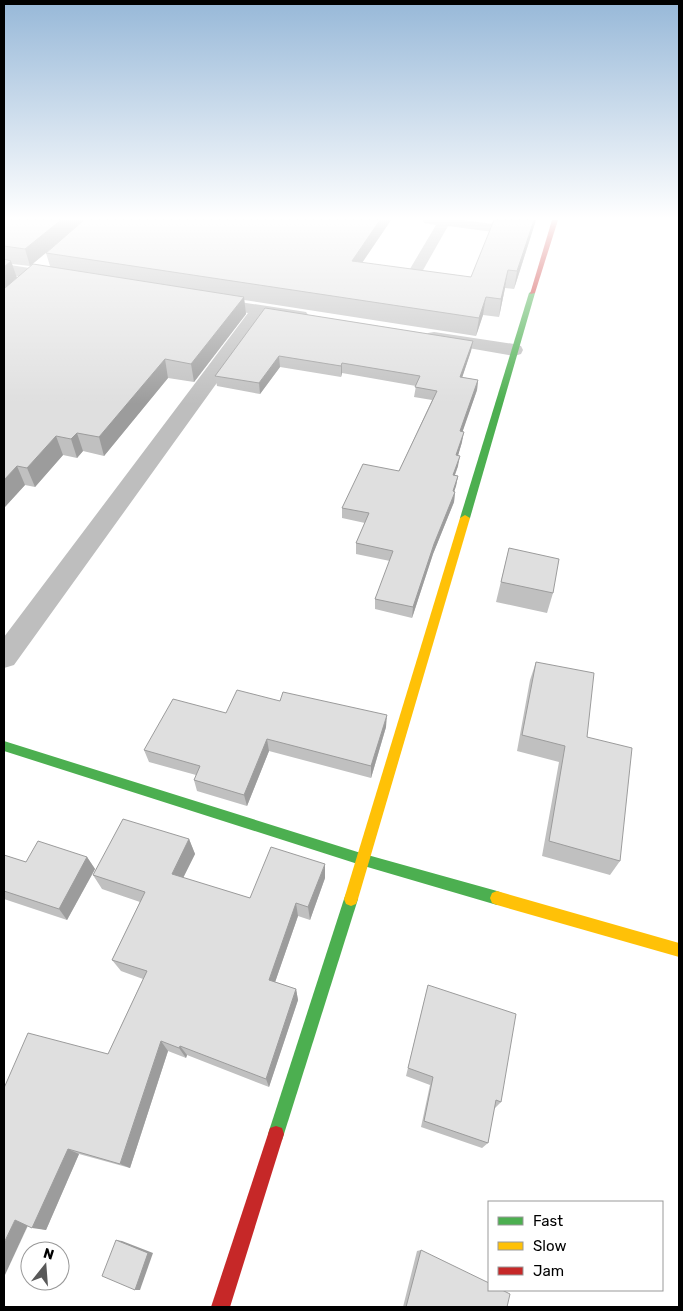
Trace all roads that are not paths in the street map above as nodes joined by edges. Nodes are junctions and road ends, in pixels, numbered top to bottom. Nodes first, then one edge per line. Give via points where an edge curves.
1 (26, 281) edge
2 (536, 281) edge
3 (16, 290) edge
4 (192, 299) edge
5 (260, 310) junction
6 (319, 319) edge
7 (417, 334) edge
8 (514, 350) junction
9 (4, 657) edge
10 (4, 746) edge
11 (364, 860) junction
12 (679, 950) edge
13 (220, 1307) edge

1 - 3 street
2 - 8 street
4 - 5 street
5 - 6 street
5 - 9 street
7 - 8 street
8 - 11 street
10 - 11 street
11 - 12 street
11 - 13 street

